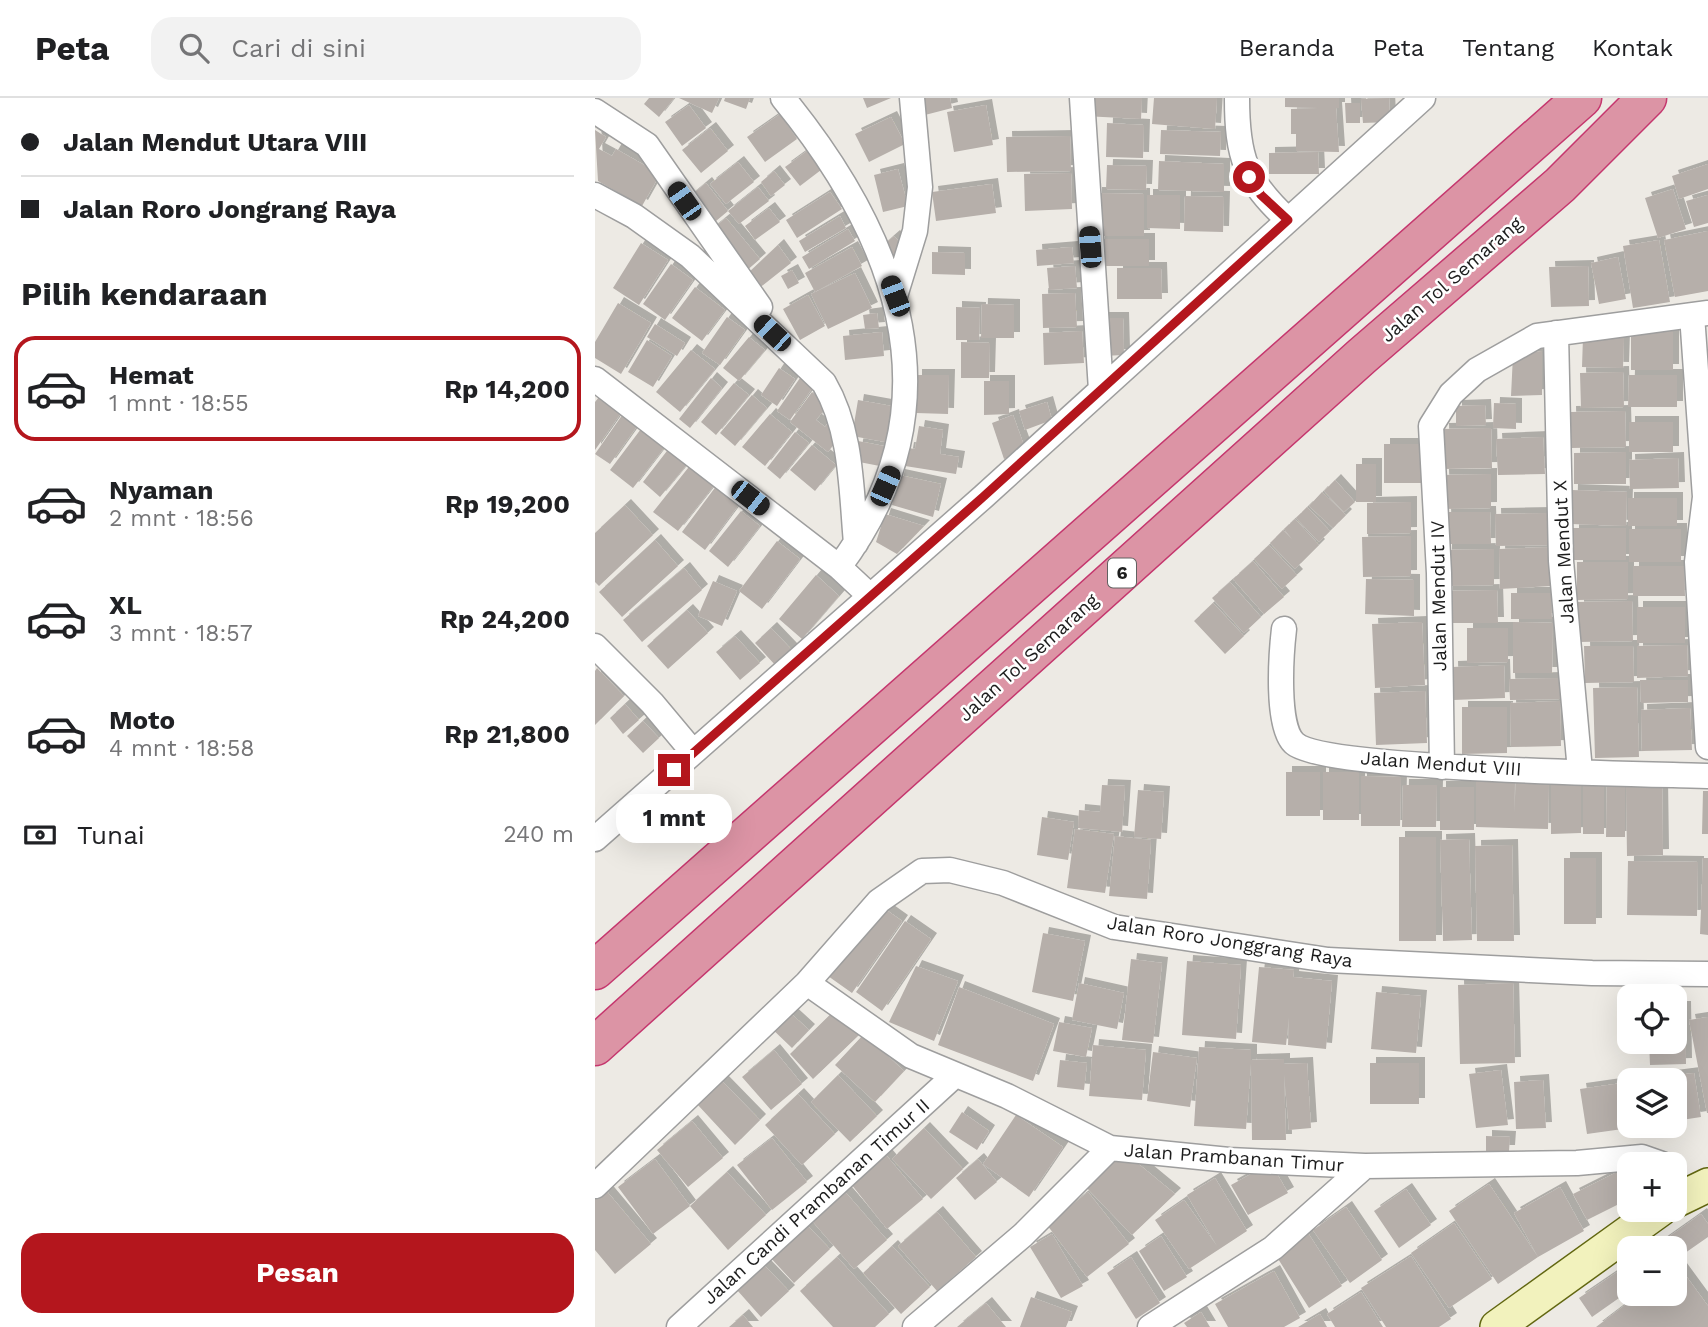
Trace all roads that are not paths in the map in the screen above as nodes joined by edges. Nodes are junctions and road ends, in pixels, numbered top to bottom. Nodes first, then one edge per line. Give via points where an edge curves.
1 (783, 98) edge
2 (912, 98) edge
3 (1082, 98) edge
4 (1237, 98) edge
5 (1582, 98) edge
6 (1647, 98) edge
7 (1420, 99) edge
8 (595, 111) edge
9 (595, 195) edge
10 (1288, 220) junction
11 (895, 296) junction
12 (1700, 314) edge
13 (772, 333) junction
14 (1556, 333) junction
15 (595, 379) edge
16 (1101, 390) junction
17 (1706, 497) edge
18 (856, 544) junction
19 (839, 567) junction
20 (869, 595) junction
21 (1284, 629) dead end
22 (595, 646) edge
23 (1708, 747) edge
24 (693, 752) junction
25 (1442, 767) junction
26 (1580, 771) junction
27 (1708, 776) edge
28 (595, 839) edge
29 (595, 970) edge
30 (1708, 974) edge
31 (807, 983) junction
32 (595, 1046) edge
33 (954, 1076) junction
34 (1110, 1148) junction
35 (1617, 1159) edge
36 (1365, 1166) junction
37 (1708, 1185) edge
38 (595, 1186) edge
39 (1687, 1193) edge
40 (1641, 1222) edge
41 (678, 1327) edge
42 (915, 1327) edge
43 (1150, 1327) edge
44 (1497, 1327) edge

1 - 11 street via 859,212
2 - 11 street via 920,187 915,231
3 - 16 street
4 - 10 street via 1249,177
5 - 29 highway
6 - 32 highway, Jalan Tol Semarang / 6 via 1560,185
7 - 10 street
8 - 13 street via 647,145 756,300
9 - 13 street via 690,256
10 - 16 street
11 - 18 street via 905,367 905,407 893,468
12 - 14 street
12 - 17 street
13 - 18 street via 824,383 839,409 848,450
14 - 25 street, Jalan Mendut IV via 1537,336 1477,370 1451,394 1431,426
14 - 26 street, Jalan Mendut X via 1561,561
15 - 19 street
16 - 20 street
17 - 23 street via 1697,562
18 - 19 street
19 - 20 street
20 - 24 street
21 - 25 street, Jalan Mendut VIII via 1281,663 1286,734 1296,746 1317,753
22 - 24 street
24 - 28 street
25 - 26 street, Jalan Mendut VIII
26 - 27 street, Jalan Mendut VIII
30 - 31 street, Jalan Roro Jonggrang Raya via 1328,960 1114,927 1003,883 950,870 922,871 879,901
31 - 33 street, Jalan Prambanan Timur via 911,1056
31 - 38 street, Jalan Roro Jonggrang Raya
33 - 34 street, Jalan Prambanan Timur via 1007,1096
33 - 41 street, Jalan Candi Prambanan Timur II
34 - 36 street, Jalan Prambanan Timur via 1229,1160
34 - 42 street via 1023,1235
35 - 36 street, Jalan Prambanan Timur
36 - 43 street via 1273,1248
37 - 39 street
40 - 44 street

